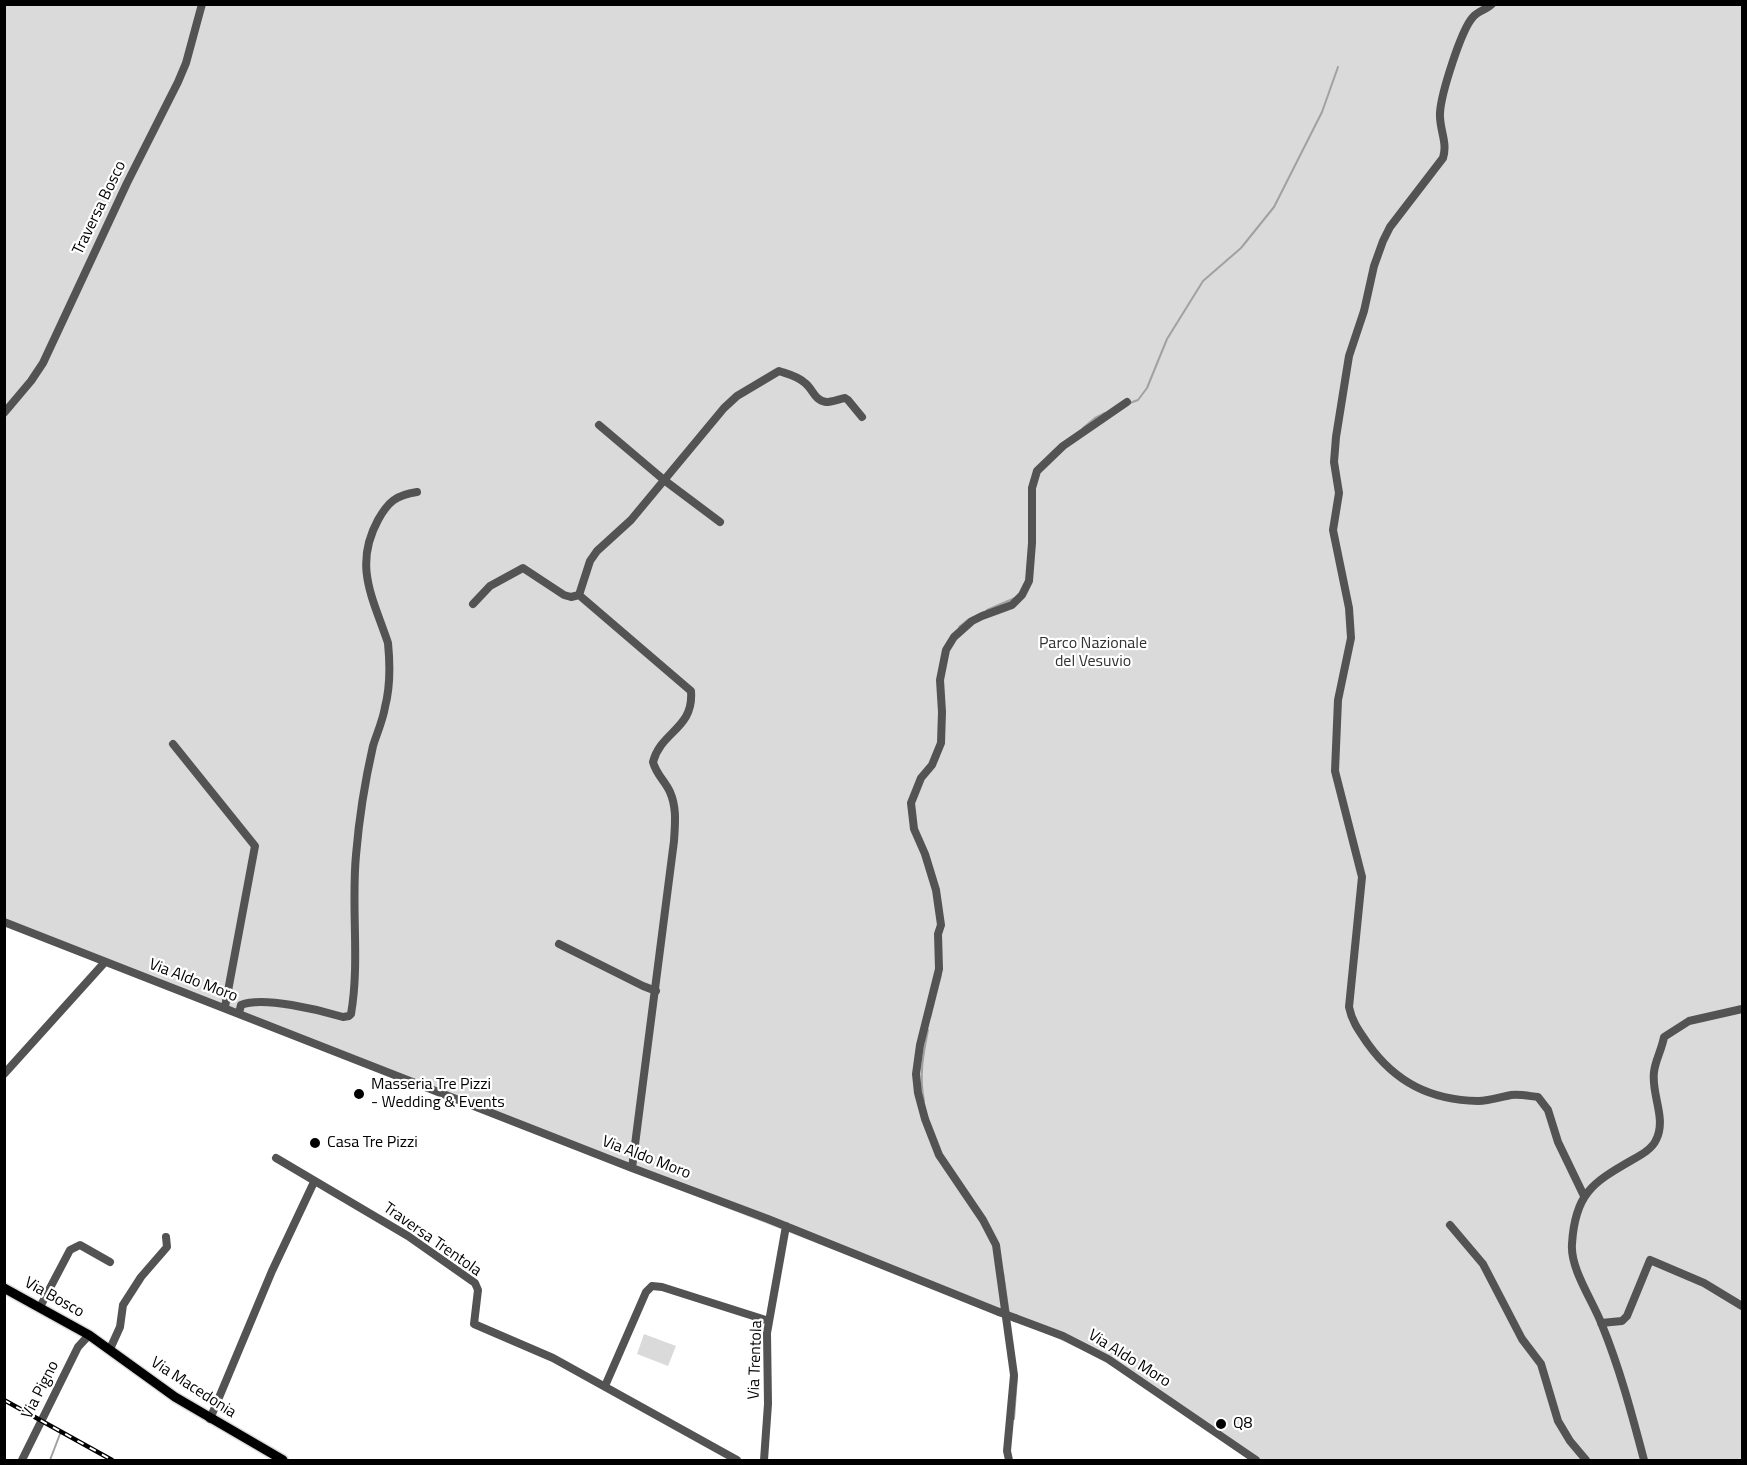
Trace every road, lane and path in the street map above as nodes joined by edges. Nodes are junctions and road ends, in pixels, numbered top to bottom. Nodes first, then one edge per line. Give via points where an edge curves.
1 (202, 4) edge
2 (1492, 4) edge
3 (1127, 402) dead end
4 (4, 413) edge
5 (862, 417) dead end
6 (599, 425) dead end
7 (664, 480) junction
8 (417, 492) dead end
9 (720, 522) dead end
10 (579, 595) junction
11 (473, 604) dead end
12 (173, 744) dead end
13 (4, 922) edge
14 (560, 944) dead end
15 (105, 962) junction
16 (656, 990) junction
17 (225, 1007) junction
18 (1743, 1009) edge
19 (239, 1013) junction
20 (4, 1074) edge
21 (276, 1158) dead end
22 (632, 1168) junction
23 (314, 1182) junction
24 (1584, 1196) junction
25 (1450, 1225) dead end
26 (786, 1226) junction
27 (166, 1237) dead end
28 (110, 1262) dead end
29 (4, 1288) edge
30 (40, 1306) junction
31 (1743, 1306) edge
32 (769, 1321) junction
33 (1601, 1323) junction
34 (89, 1335) junction
35 (110, 1349) junction
36 (605, 1386) junction
37 (210, 1419) junction
38 (22, 1461) edge
39 (283, 1461) edge
40 (737, 1461) edge
41 (764, 1461) edge
42 (1009, 1461) edge
43 (1256, 1461) edge
44 (1586, 1461) edge
45 (1644, 1461) edge

1 - 4 street, Traversa Bosco via 178,82 43,363
2 - 24 street via 1468,22 1453,61 1440,113 1446,150 1443,158 1383,241 1348,356 1336,436 1334,462 1339,493 1333,530 1351,638 1338,700 1335,771 1363,889 1349,1007 1352,1020 1383,1063 1428,1093 1481,1101 1511,1095 1538,1098 1548,1110 1558,1142
3 - 42 street via 1063,446 1037,471 1032,488 1029,580 1012,605 972,621 946,650 940,680 941,743 911,803 914,829 936,890 941,925 939,969 916,1074 918,1093 939,1155 996,1245 1014,1375 1006,1451
5 - 7 street via 844,398 822,401 806,383 779,371 724,408
6 - 7 street
7 - 9 street
7 - 10 street via 631,520 597,551
8 - 19 street via 402,494 383,511 365,555 366,577 389,655 386,706 368,772 356,855 351,1014 343,1017 305,1006 250,1002 241,1005
10 - 11 street via 564,595 523,568 490,586
10 - 16 street via 691,691 690,712 659,747 653,762 675,810
12 - 17 street via 255,846
13 - 15 street, Via Aldo Moro
14 - 16 street
15 - 17 street, Via Aldo Moro
15 - 20 street
16 - 22 street
17 - 19 street, Via Aldo Moro
18 - 24 street via 1689,1021 1664,1037 1654,1073 1660,1119 1656,1140 1640,1156 1598,1180
19 - 22 street, Via Aldo Moro
21 - 23 street, Traversa Trentola
22 - 26 street, Via Aldo Moro
23 - 36 street, Traversa Trentola via 408,1236 475,1282 478,1290 474,1324 553,1358
23 - 37 street via 276,1261
24 - 33 street via 1571,1246 1575,1265
25 - 44 street via 1483,1264 1522,1339 1542,1364 1558,1421
26 - 32 street, Via Trentola
26 - 43 street, Via Aldo Moro, bridge via 1063,1336 1108,1359
27 - 35 street via 166,1247 123,1305 120,1327
28 - 30 street via 80,1245 70,1250
29 - 30 main road, Via Bosco
30 - 34 main road, Via Bosco
31 - 33 street via 1704,1283 1650,1260 1627,1316 1622,1321
32 - 36 street via 652,1286
32 - 41 street, Via Trentola
33 - 45 street
34 - 35 main road, Via Macedonia
34 - 38 street, Via Pigno via 78,1347
35 - 37 main road, Via Macedonia
36 - 40 street, Traversa Trentola
37 - 39 main road, Via Macedonia

